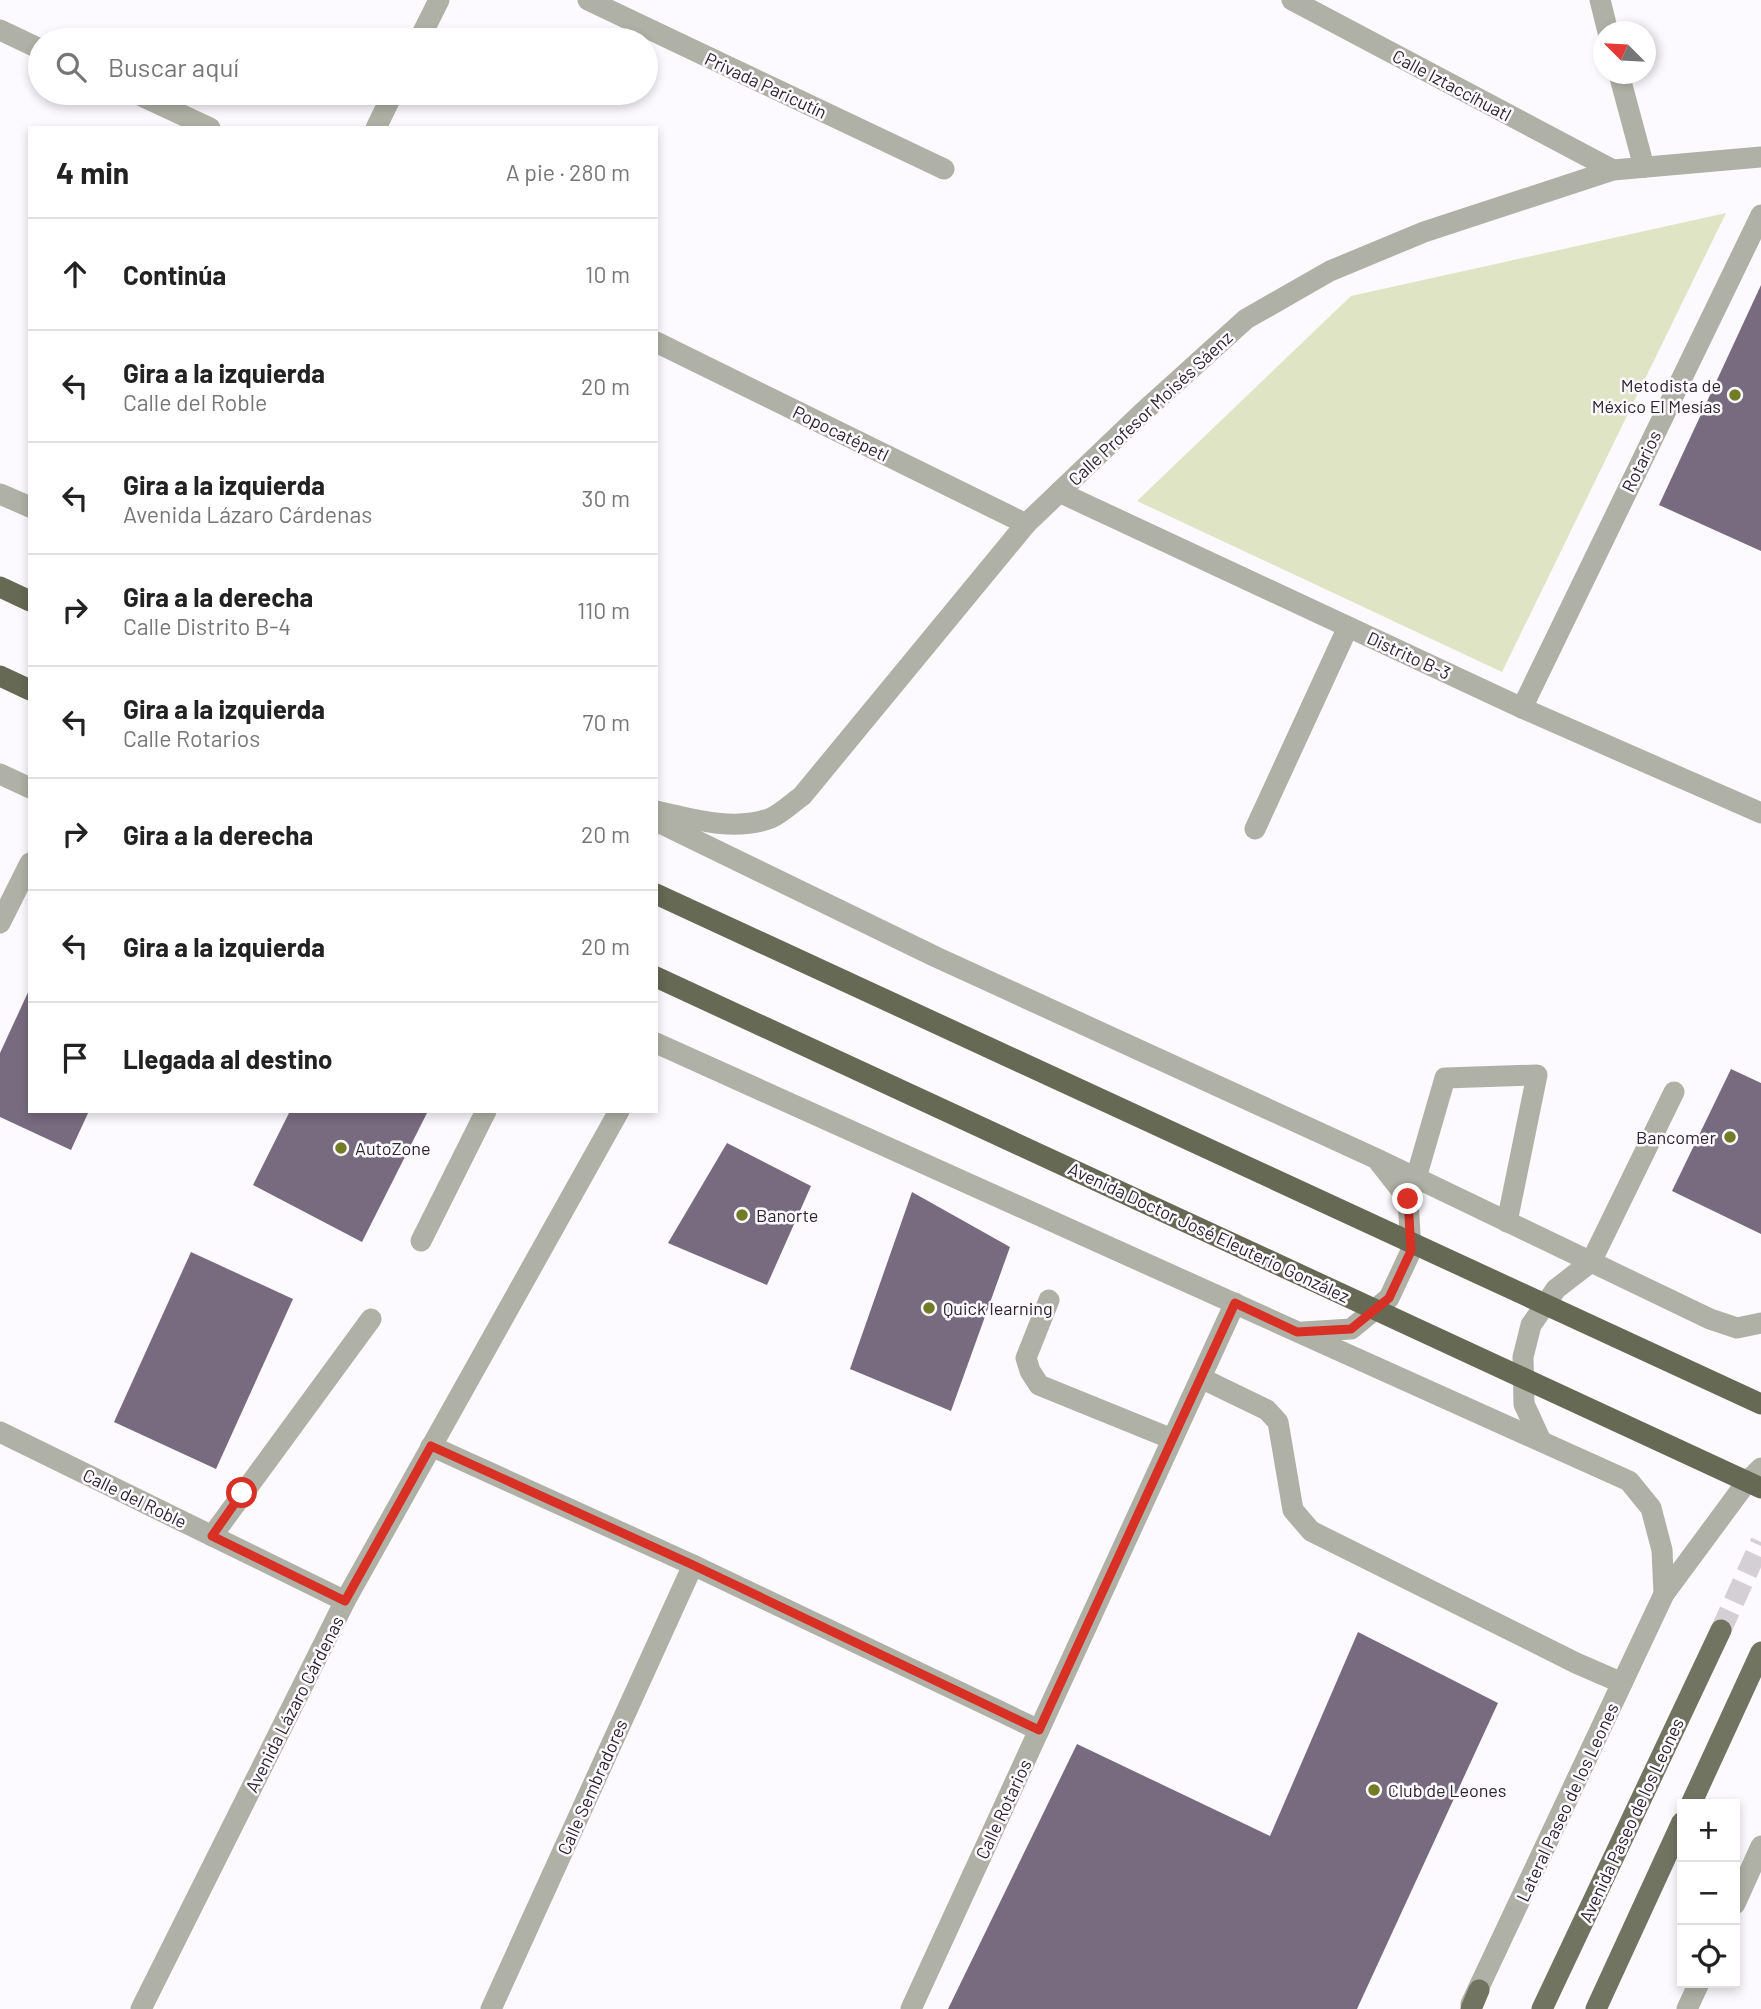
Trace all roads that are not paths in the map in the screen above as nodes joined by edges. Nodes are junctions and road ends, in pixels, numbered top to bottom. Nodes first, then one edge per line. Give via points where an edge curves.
1 (439, 0) edge
2 (588, 0) edge
3 (1292, 0) edge
4 (1600, 0) edge
5 (1605, 21) edge
6 (425, 28) edge
7 (647, 28) edge
8 (0, 30) edge
9 (658, 33) edge
10 (28, 43) edge
11 (1622, 84) edge
12 (161, 105) edge
13 (387, 105) edge
14 (206, 126) edge
15 (377, 126) edge
16 (1761, 157) edge
17 (1644, 167) junction
18 (944, 169) dead end
19 (1613, 170) junction
20 (1761, 215) edge
21 (658, 343) edge
22 (1059, 492) junction
23 (0, 494) edge
24 (28, 506) edge
25 (1026, 524) junction
26 (2, 587) edge
27 (28, 600) edge
28 (1348, 627) junction
29 (0, 676) edge
30 (28, 691) edge
31 (28, 692) edge
32 (0, 693) edge
33 (1522, 708) junction
34 (0, 774) edge
35 (28, 787) edge
36 (658, 811) edge
37 (1761, 813) edge
38 (658, 822) edge
39 (1255, 829) dead end
40 (28, 867) edge
41 (658, 895) edge
42 (0, 923) edge
43 (658, 978) edge
44 (658, 1043) edge
45 (1674, 1092) dead end
46 (485, 1113) edge
47 (618, 1113) edge
48 (1377, 1159) junction
49 (1416, 1178) junction
50 (1507, 1222) junction
51 (421, 1241) dead end
52 (1591, 1262) junction
53 (1049, 1300) dead end
54 (1235, 1303) junction
55 (371, 1319) dead end
56 (1761, 1323) edge
57 (1297, 1332) junction
58 (1201, 1378) junction
59 (1761, 1404) edge
60 (0, 1432) edge
61 (1172, 1440) junction
62 (1541, 1441) junction
63 (431, 1446) junction
64 (1761, 1468) edge
65 (1761, 1488) edge
66 (212, 1536) junction
67 (693, 1565) junction
68 (1664, 1594) junction
69 (345, 1601) junction
70 (1721, 1630) tunnel mouth
71 (1761, 1652) edge
72 (1622, 1683) junction
73 (1039, 1730) junction
74 (1692, 1799) edge
75 (1677, 1833) edge
76 (1759, 1856) edge
77 (1740, 1894) edge
78 (1697, 1988) edge
79 (1473, 2003) edge
80 (141, 2009) edge
81 (491, 2009) edge
82 (911, 2009) edge
83 (1542, 2009) edge
84 (1596, 2009) edge
85 (1687, 2009) edge

1 - 6 street
2 - 7 street, Privada Paricutín
3 - 19 street, Calle Iztaccíhuatl
4 - 5 street
8 - 10 street
9 - 18 street, Privada Paricutín
11 - 17 street
12 - 14 street
13 - 15 street
16 - 17 street, Calle Profesor Moisés Sáenz
17 - 19 street, Calle Profesor Moisés Sáenz
19 - 22 street, Calle Profesor Moisés Sáenz via 1413,237 1330,271 1245,318
20 - 33 street, Rotarios
21 - 25 street, Popocatépetl
22 - 25 street, Calle Profesor Moisés Sáenz
22 - 28 street, Distrito B-3
23 - 24 street
25 - 36 street, Calle Profesor Moisés Sáenz via 802,796 772,817 745,824 705,822
26 - 27 highway
28 - 33 street, Distrito B-3
28 - 39 street
29 - 30 highway
31 - 32 highway
33 - 37 street, Distrito B-3
34 - 35 street
38 - 48 street via 936,957
40 - 42 street
41 - 59 highway
43 - 65 highway, Avenida Doctor José Eleuterio González
44 - 54 street
45 - 52 street
46 - 51 street
47 - 63 street, Avenida Lázaro Cárdenas
48 - 49 street
48 - 57 street via 1408,1199 1411,1251 1389,1298 1351,1329
49 - 50 street
49 - 50 street via 1445,1077 1537,1075
50 - 52 street
52 - 56 street via 1710,1319 1737,1328
52 - 62 street via 1556,1289 1531,1325 1523,1357 1524,1404
53 - 61 street via 1026,1358 1039,1385
54 - 57 street
54 - 58 street, Calle Rotarios
55 - 66 street
57 - 62 street
58 - 61 street, Calle Rotarios
58 - 72 street via 1267,1410 1278,1422 1293,1510 1311,1531
60 - 66 street, Calle del Roble
61 - 73 street, Calle Rotarios
62 - 68 street via 1629,1481 1651,1508 1662,1550
63 - 67 street
63 - 69 street, Avenida Lázaro Cárdenas
64 - 68 street, Lateral Paseo de los Leones
66 - 69 street, Calle del Roble
67 - 73 street
67 - 81 street, Calle Sembradores
68 - 72 street, Lateral Paseo de los Leones
69 - 80 street, Avenida Lázaro Cárdenas
70 - 83 main road, Avenida Paseo de los Leones
71 - 74 main road
72 - 79 street, Lateral Paseo de los Leones
73 - 82 street, Calle Rotarios
75 - 84 main road
76 - 77 street
78 - 85 street

